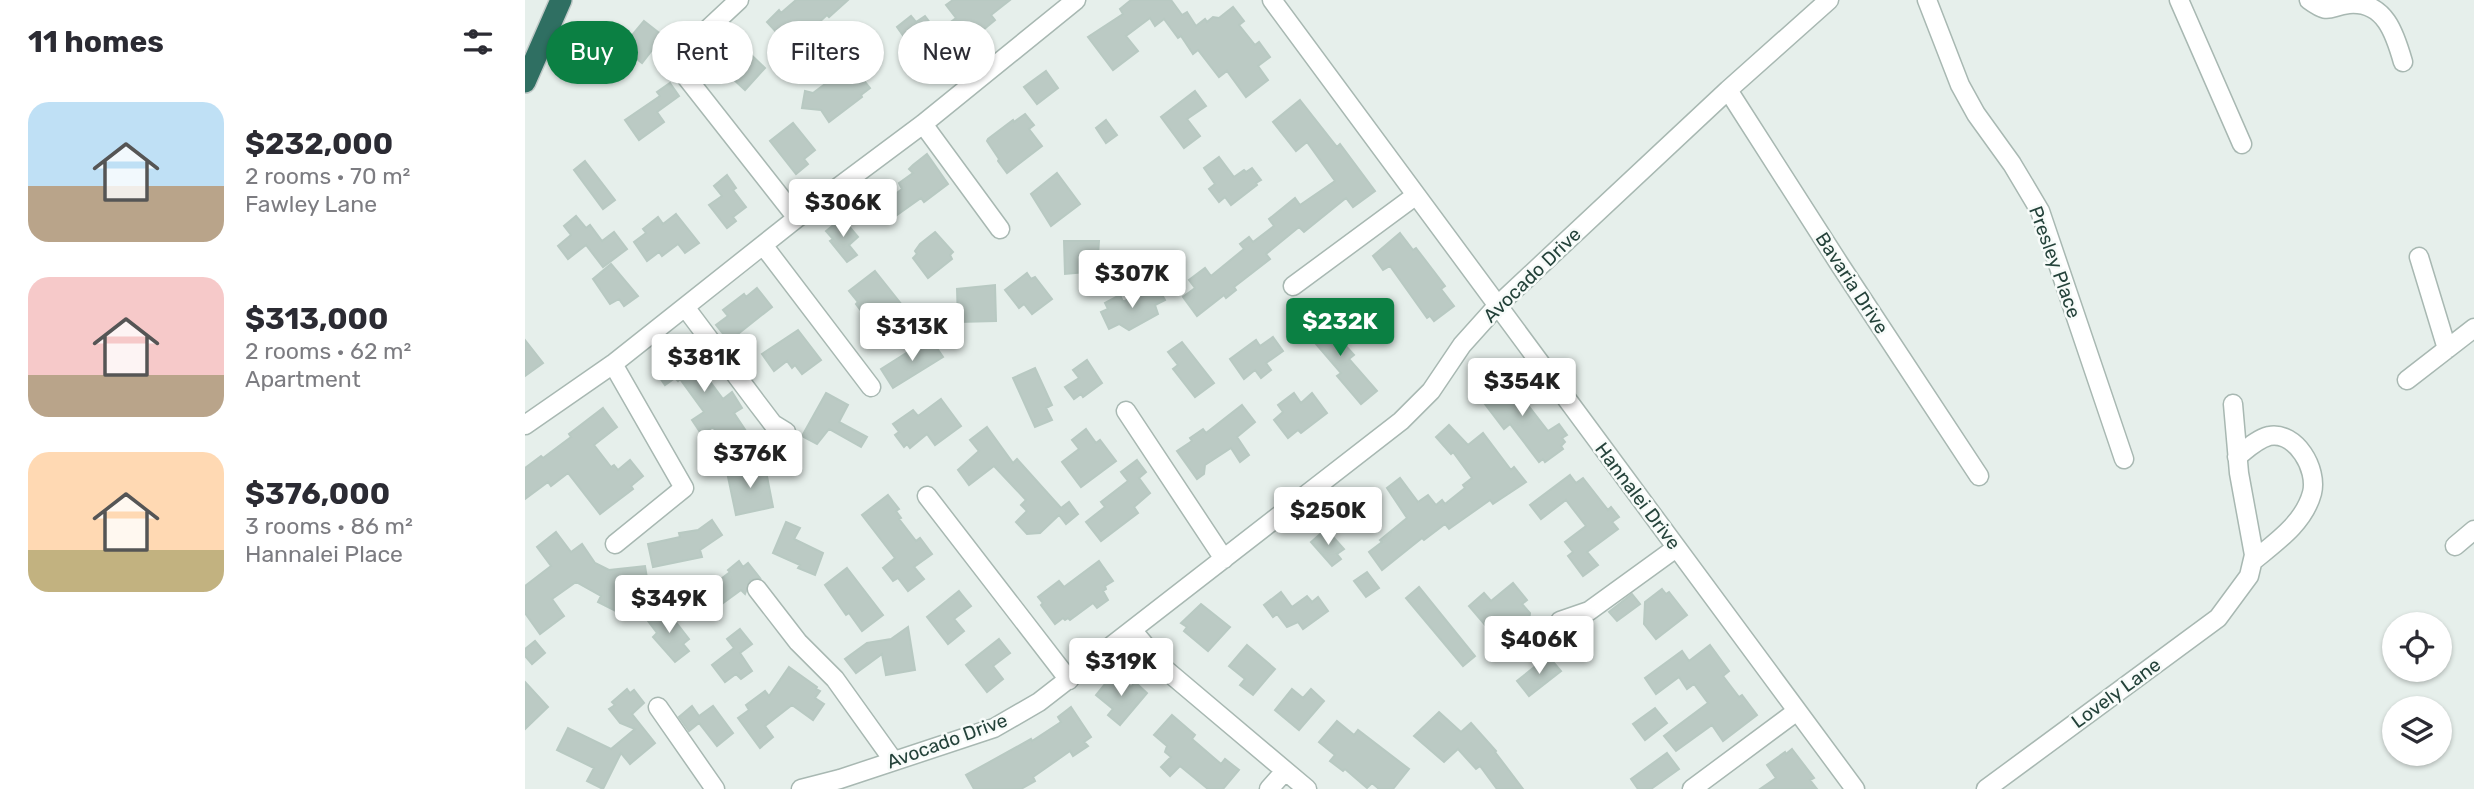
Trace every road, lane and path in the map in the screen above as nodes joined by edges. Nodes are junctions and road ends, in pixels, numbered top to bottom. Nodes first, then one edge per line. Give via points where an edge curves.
1 (561, 0) edge
2 (739, 0) edge
3 (1076, 0) edge
4 (1272, 0) edge
5 (1829, 0) edge
6 (1927, 0) edge
7 (2179, 0) edge
8 (2309, 0) edge
9 (2403, 62) dead end
10 (525, 82) edge
11 (1728, 90) junction
12 (923, 124) junction
13 (2242, 144) dead end
14 (1415, 196) junction
15 (797, 218) junction
16 (1000, 229) dead end
17 (763, 245) junction
18 (2419, 257) dead end
19 (1293, 286) dead end
20 (1497, 306) junction
21 (685, 307) junction
22 (2474, 328) edge
23 (2447, 349) junction
24 (613, 364) junction
25 (2407, 380) dead end
26 (871, 387) dead end
27 (2233, 404) dead end
28 (1126, 411) dead end
29 (525, 425) edge
30 (786, 432) dead end
31 (2237, 457) junction
32 (2124, 459) dead end
33 (1979, 476) dead end
34 (927, 496) dead end
35 (2474, 530) edge
36 (615, 544) dead end
37 (2455, 546) dead end
38 (1677, 548) junction
39 (1224, 559) junction
40 (2253, 561) junction
41 (757, 589) dead end
42 (1560, 621) dead end
43 (1133, 631) junction
44 (1069, 680) junction
45 (658, 707) dead end
46 (1797, 711) junction
47 (893, 760) junction
48 (1285, 771) junction
49 (842, 784) edge
50 (715, 789) edge
51 (801, 789) edge
52 (1269, 789) edge
53 (1307, 789) edge
54 (1692, 789) edge
55 (1854, 789) edge
56 (1986, 789) edge

1 - 10 highway
2 - 15 street via 678,57 683,73
3 - 12 street
4 - 14 street, Hannalei Drive
5 - 11 street, Avocado Drive
6 - 32 street, Presley Place via 1960,85 2040,211
7 - 13 street
8 - 9 street via 2332,10 2348,4 2378,10 2393,29
11 - 20 street, Avocado Drive
11 - 33 street, Bavaria Drive
12 - 15 street
12 - 16 street
14 - 19 street
14 - 20 street, Hannalei Drive
15 - 17 street
17 - 21 street
17 - 26 street
18 - 23 street
20 - 38 street, Hannalei Drive
20 - 39 street, Avocado Drive via 1462,345 1431,391 1401,421
21 - 24 street
21 - 30 street via 773,424
22 - 23 street
23 - 25 street
24 - 29 street
24 - 36 street via 684,488
27 - 31 street
28 - 39 street
31 - 40 street
31 - 40 street via 2259,440 2283,437 2305,457 2312,472 2312,492 2301,516
34 - 44 street
35 - 37 street
38 - 42 street via 1589,611
38 - 46 street, Hannalei Drive
39 - 43 street, Avocado Drive
40 - 56 street, Lovely Lane via 2240,591 2218,618
41 - 47 street via 798,642 835,679
43 - 44 street, Avocado Drive
43 - 48 street via 1166,670
44 - 47 street, Avocado Drive via 994,728
45 - 50 street
46 - 54 street
46 - 55 street, Hannalei Drive
47 - 49 street, Avocado Drive
48 - 52 street
48 - 53 street
49 - 51 street, Avocado Drive

